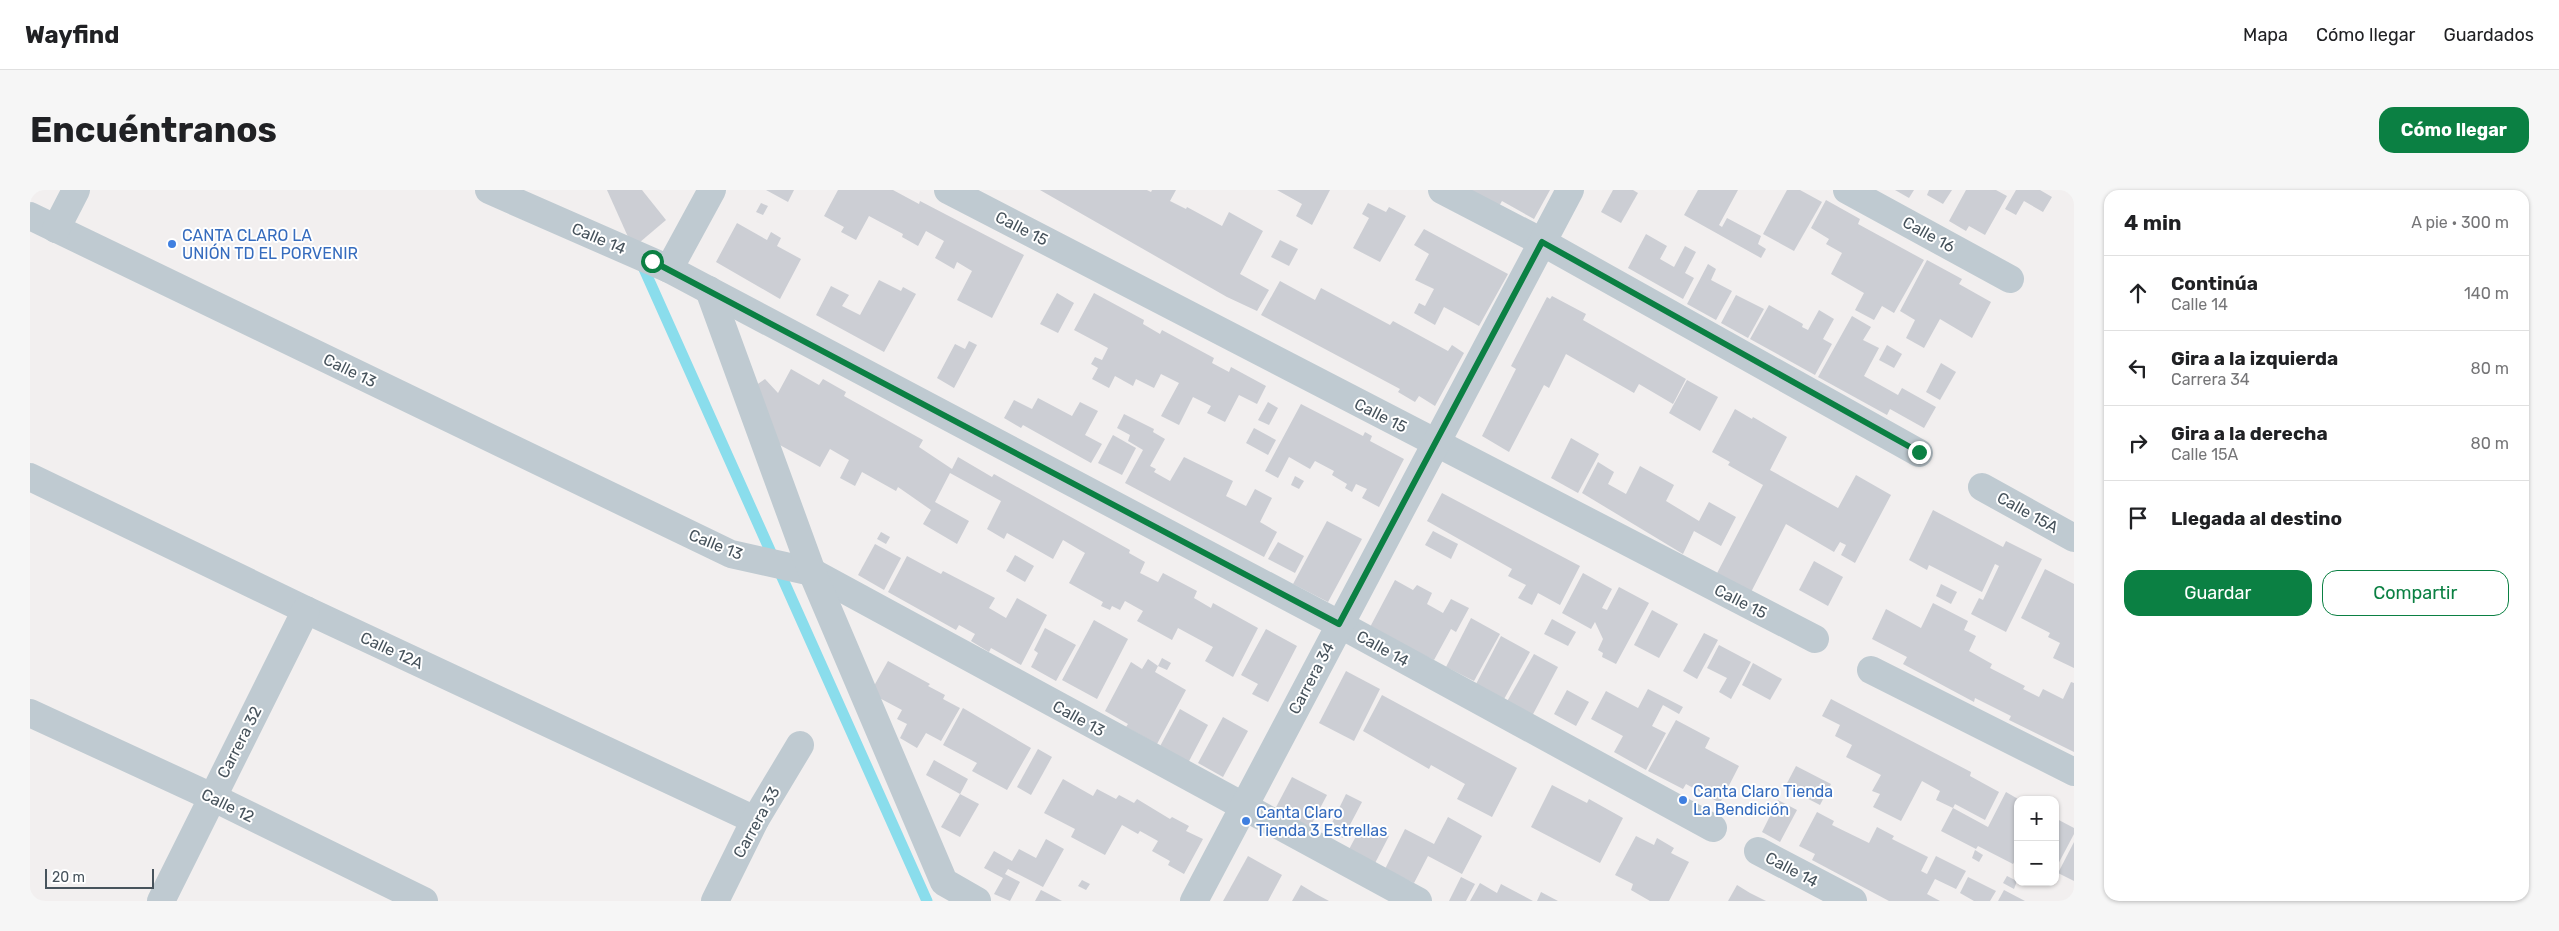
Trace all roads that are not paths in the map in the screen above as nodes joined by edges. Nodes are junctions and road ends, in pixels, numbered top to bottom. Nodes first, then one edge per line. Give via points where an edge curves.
1 (76, 190) edge
2 (489, 190) edge
3 (712, 190) edge
4 (948, 190) edge
5 (1442, 190) edge
6 (1570, 190) edge
7 (1847, 190) edge
8 (30, 216) edge
9 (56, 229) junction
10 (1542, 242) junction
11 (661, 265) junction
12 (2010, 279) dead end
13 (709, 290) junction
14 (1437, 444) junction
15 (1919, 452) dead end
16 (30, 477) edge
17 (1982, 487) dead end
18 (2074, 538) edge
19 (803, 569) junction
20 (306, 610) junction
21 (1339, 624) junction
22 (1815, 639) dead end
23 (1871, 670) dead end
24 (30, 712) edge
25 (800, 745) dead end
26 (2074, 772) edge
27 (212, 797) junction
28 (1244, 808) junction
29 (755, 820) junction
30 (1712, 828) dead end
31 (1758, 851) dead end
32 (161, 901) edge
33 (424, 901) edge
34 (715, 901) edge
35 (977, 901) edge
36 (1194, 901) edge
37 (1418, 901) edge
38 (1853, 901) edge

1 - 9 street
2 - 11 street, Calle 14
3 - 11 street
4 - 14 street, Calle 15
5 - 10 street
6 - 10 street, Carrera 34
7 - 12 street, Calle 16
8 - 9 street, Calle 13
9 - 19 street, Calle 13 via 732,554
10 - 14 street, Carrera 34
10 - 15 street
11 - 13 street, Calle 14
13 - 19 street
13 - 21 street, Calle 14
14 - 21 street, Carrera 34
14 - 22 street, Calle 15
16 - 20 street, Calle 12A
17 - 18 street, Calle 15A
19 - 28 street, Calle 13
19 - 35 street via 944,882
20 - 27 street, Carrera 32
20 - 29 street, Calle 12A
21 - 28 street, Carrera 34
21 - 30 street, Calle 14
23 - 26 street
24 - 27 street, Calle 12
25 - 29 street, Carrera 33
27 - 32 street, Carrera 32
27 - 33 street, Calle 12
28 - 36 street, Carrera 34
28 - 37 street, Calle 13
29 - 34 street, Carrera 33
31 - 38 street, Calle 14

